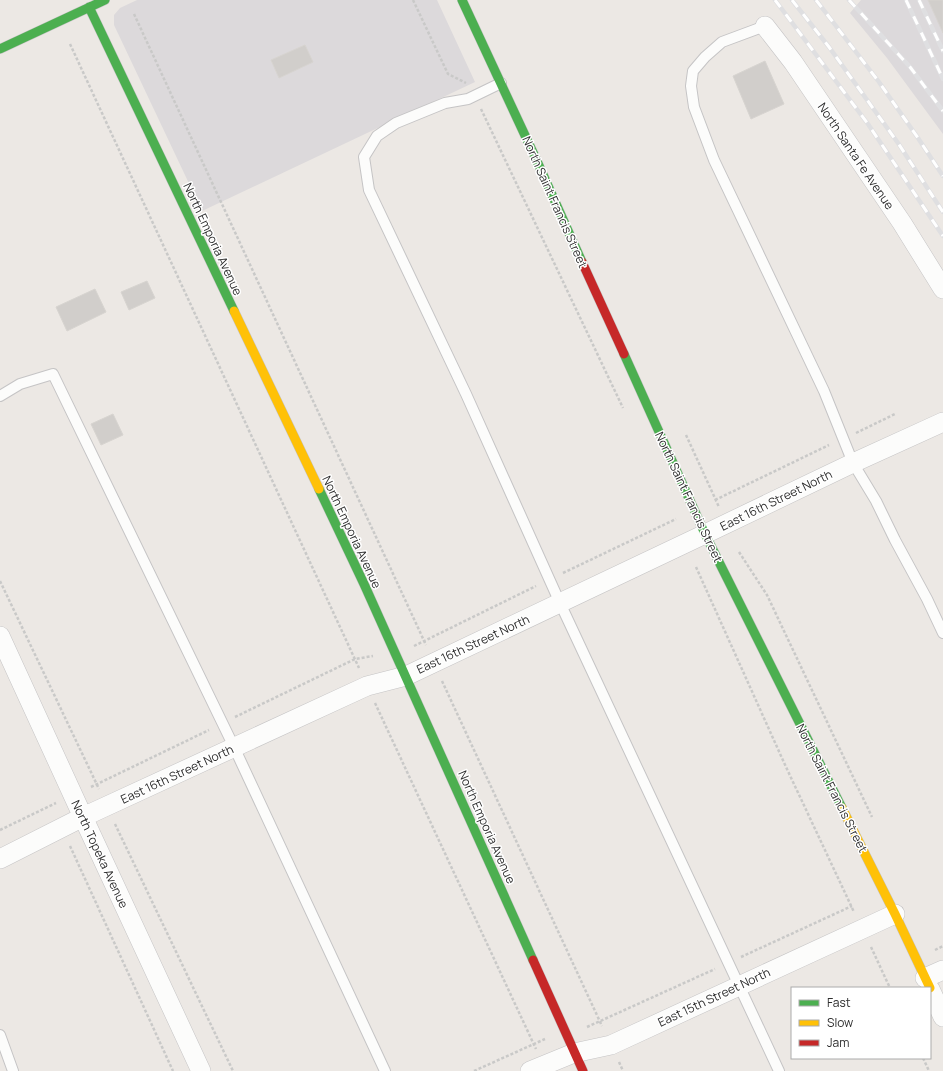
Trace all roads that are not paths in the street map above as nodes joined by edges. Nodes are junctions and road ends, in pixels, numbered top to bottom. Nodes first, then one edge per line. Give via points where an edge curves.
1 (104, 0) edge
2 (462, 0) edge
3 (89, 7) junction
4 (765, 26) joint
5 (0, 49) edge
6 (501, 83) junction
7 (943, 290) edge
8 (0, 396) edge
9 (943, 422) edge
10 (853, 463) junction
11 (705, 534) junction
12 (560, 603) junction
13 (943, 633) edge
14 (0, 636) edge
15 (406, 676) junction
16 (234, 747) junction
17 (83, 817) junction
18 (0, 859) edge
19 (895, 914) junction
20 (940, 963) edge
21 (928, 985) edge
22 (740, 986) junction
23 (931, 991) edge
24 (943, 1017) edge
25 (0, 1035) edge
26 (574, 1053) junction
27 (536, 1068) edge
28 (13, 1071) edge
29 (201, 1071) edge
30 (385, 1071) edge
31 (583, 1071) edge
32 (779, 1071) edge

1 - 3 street
2 - 6 street, North Saint Francis Street
3 - 5 street
3 - 15 street, North Emporia Avenue
4 - 7 street, North Santa Fe Avenue via 793,62 902,223
4 - 10 lane via 722,42 693,71 691,86 694,107 714,160 824,391
6 - 11 street, North Saint Francis Street
6 - 12 lane via 468,99 445,103 396,123 377,136 364,157 369,190 466,394
8 - 16 lane via 20,384 53,374
9 - 10 street, East 16th Street North
10 - 11 street, East 16th Street North
10 - 13 lane via 876,501
11 - 12 street, East 16th Street North
11 - 19 street, North Saint Francis Street
12 - 15 street, East 16th Street North
12 - 22 lane
14 - 17 street, North Topeka Avenue
15 - 16 street, East 16th Street North via 367,686
15 - 26 street, North Emporia Avenue
16 - 17 street, East 16th Street North
16 - 30 lane
17 - 18 street, East 16th Street North
17 - 29 street, North Topeka Avenue
19 - 21 street, North Saint Francis Street
19 - 22 street, East 15th Street North
20 - 21 street
22 - 26 street, East 15th Street North via 611,1045
22 - 32 lane
23 - 24 street, North Saint Francis Street
25 - 28 lane
26 - 27 street, East 15th Street North
26 - 31 street, North Emporia Avenue

